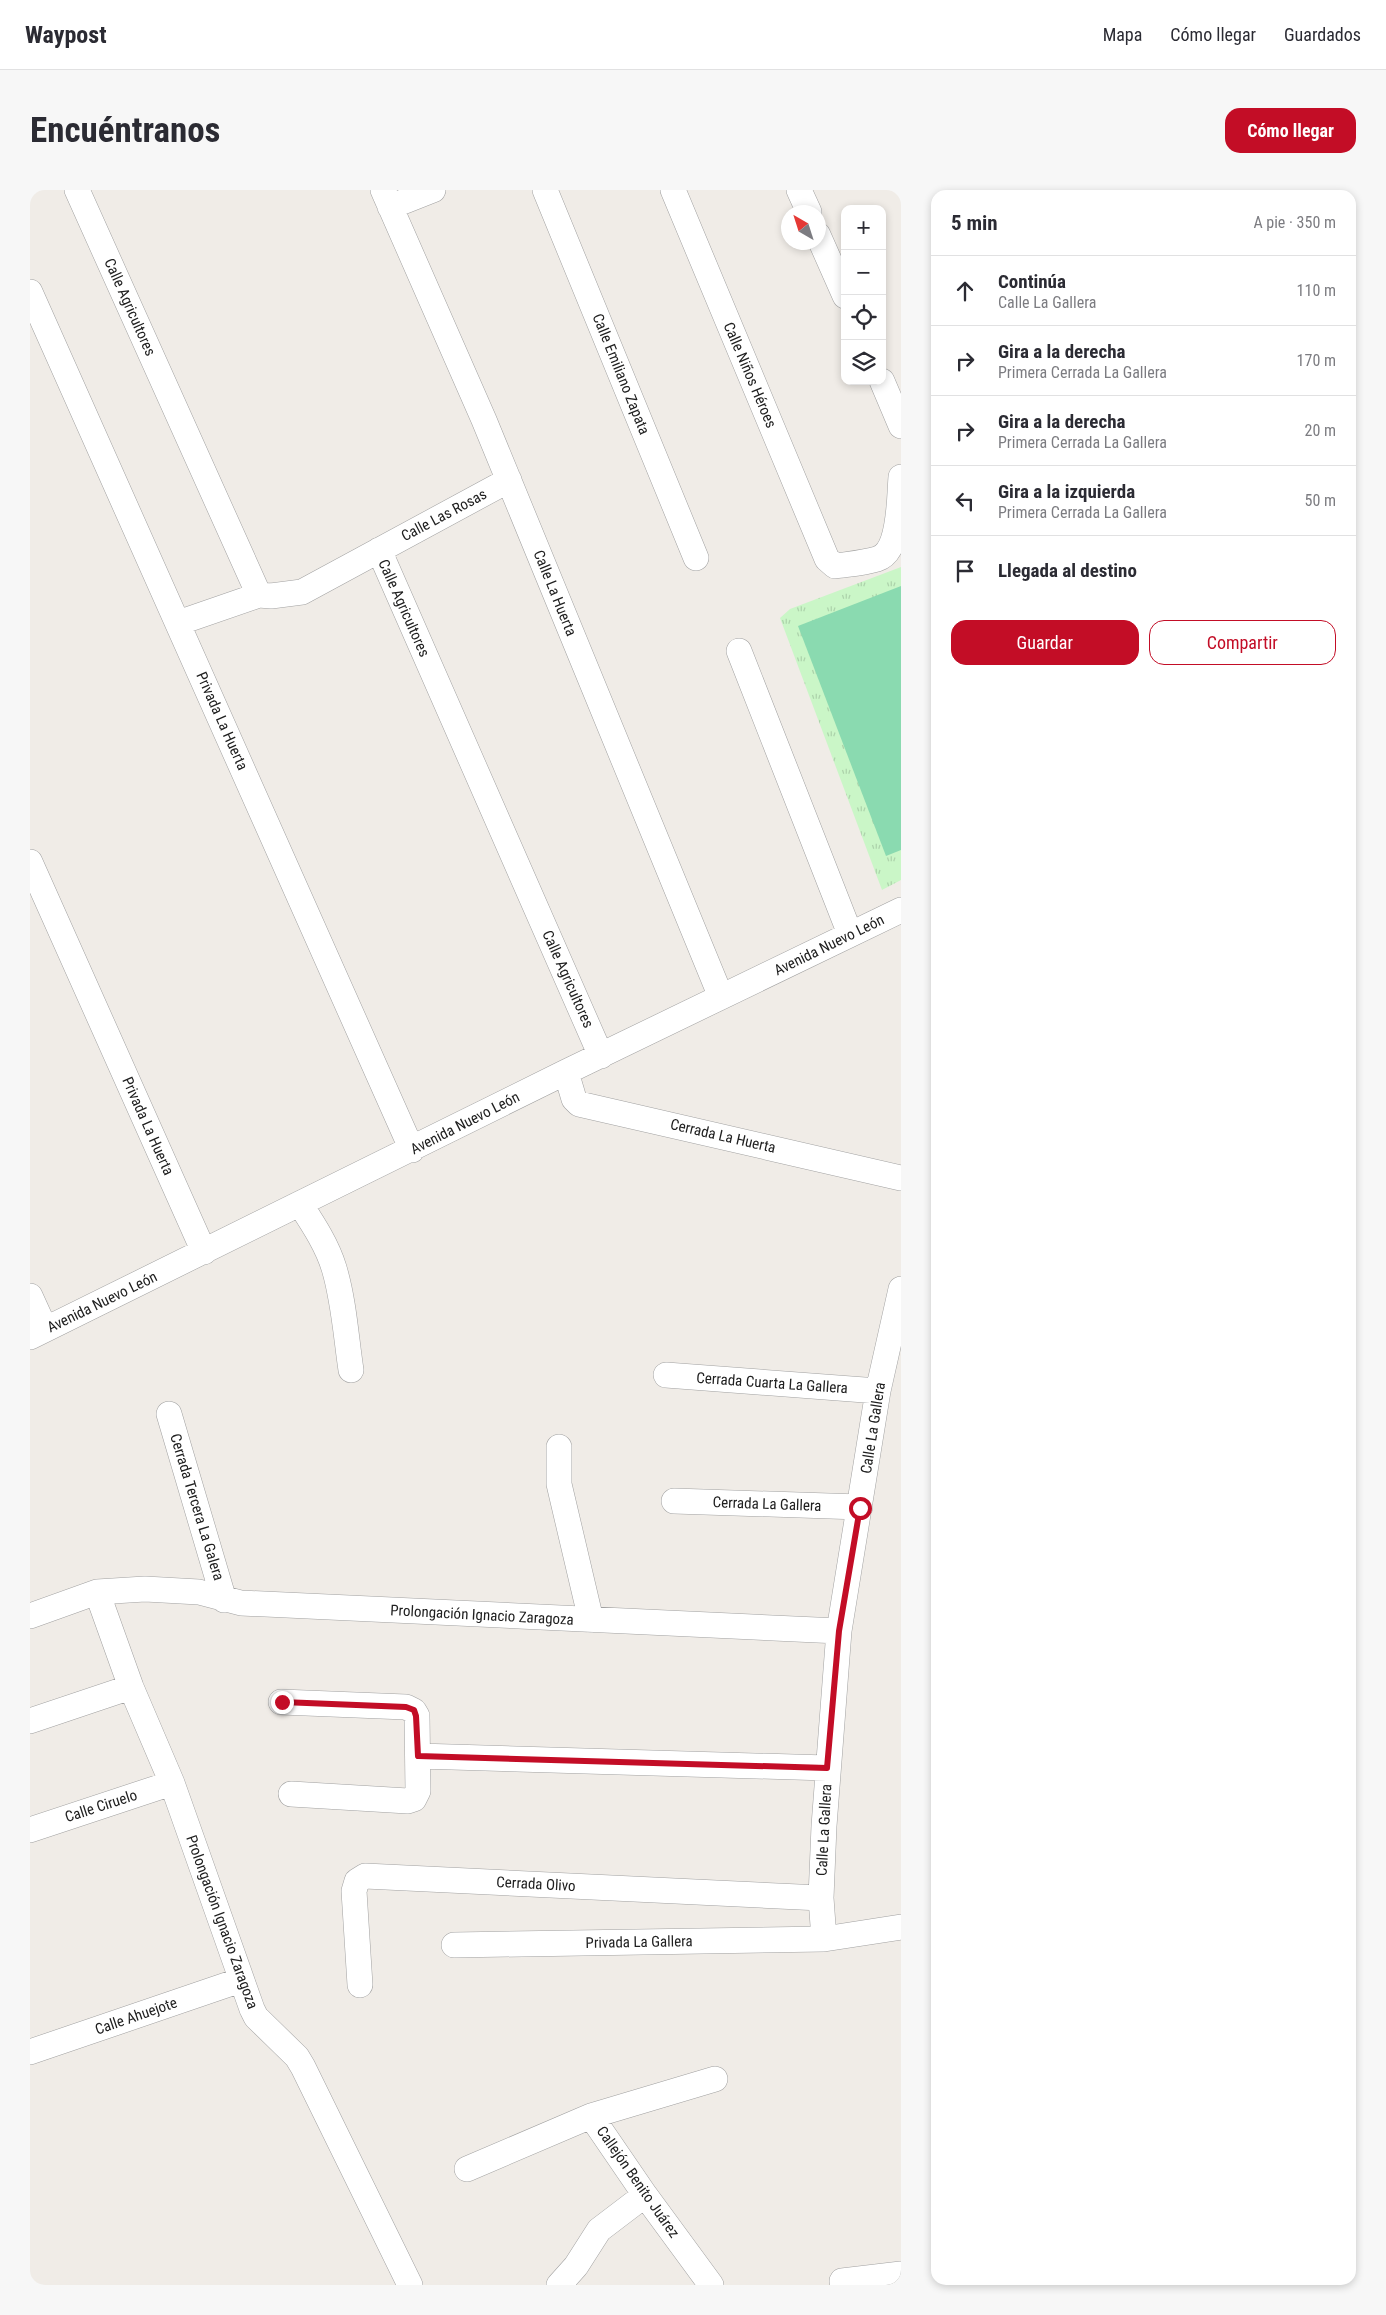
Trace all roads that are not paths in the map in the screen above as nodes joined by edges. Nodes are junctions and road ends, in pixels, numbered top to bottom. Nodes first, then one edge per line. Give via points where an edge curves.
1 (77, 190) edge
2 (433, 190) edge
3 (545, 190) edge
4 (673, 190) edge
5 (799, 190) edge
6 (387, 198) edge
7 (806, 205) edge
8 (825, 250) edge
9 (30, 292) edge
10 (845, 295) edge
11 (884, 385) edge
12 (901, 426) edge
13 (901, 477) edge
14 (509, 480) junction
15 (379, 550) junction
16 (696, 558) dead end
17 (259, 595) junction
18 (178, 623) junction
19 (738, 651) dead end
20 (30, 862) edge
21 (901, 910) edge
22 (850, 934) junction
23 (721, 997) junction
24 (601, 1056) junction
25 (566, 1072) junction
26 (412, 1150) junction
27 (901, 1178) edge
28 (300, 1204) junction
29 (204, 1252) junction
30 (901, 1289) edge
31 (30, 1296) edge
32 (38, 1333) edge
33 (351, 1370) dead end
34 (666, 1375) dead end
35 (878, 1391) junction
36 (169, 1414) dead end
37 (559, 1447) dead end
38 (674, 1501) dead end
39 (860, 1508) junction
40 (98, 1592) junction
41 (224, 1600) junction
42 (30, 1616) edge
43 (591, 1620) junction
44 (839, 1631) junction
45 (130, 1687) junction
46 (282, 1702) dead end
47 (30, 1721) edge
48 (418, 1756) junction
49 (827, 1768) junction
50 (172, 1783) junction
51 (291, 1794) dead end
52 (30, 1830) edge
53 (820, 1898) junction
54 (901, 1926) edge
55 (824, 1938) junction
56 (454, 1945) dead end
57 (241, 1980) junction
58 (360, 1985) dead end
59 (30, 2052) edge
60 (715, 2079) dead end
61 (591, 2116) junction
62 (467, 2169) dead end
63 (644, 2195) junction
64 (901, 2274) edge
65 (842, 2281) dead end
66 (410, 2285) edge
67 (559, 2285) edge
68 (711, 2285) edge

1 - 17 street, Calle Agricultores
2 - 6 street
3 - 16 street, Calle Emiliano Zapata
4 - 13 street, Calle Niños Héroes via 826,559 835,566 844,565 879,559 891,549
5 - 7 street
6 - 14 street, Calle La Huerta
8 - 10 street
9 - 18 street, Privada La Huerta
11 - 12 street
14 - 15 street, Calle Las Rosas
14 - 23 street, Calle La Huerta
15 - 17 street, Calle Agricultores via 302,592
15 - 24 street, Calle Agricultores
17 - 18 street
18 - 26 street, Privada La Huerta
19 - 22 street
20 - 29 street, Privada La Huerta
21 - 22 street, Avenida Nuevo León
22 - 23 street, Avenida Nuevo León
23 - 24 street, Avenida Nuevo León
24 - 25 street, Avenida Nuevo León
25 - 26 street, Avenida Nuevo León
25 - 27 street, Cerrada La Huerta via 579,1104
26 - 28 street, Avenida Nuevo León
28 - 29 street, Avenida Nuevo León
28 - 33 street via 315,1226 334,1267
29 - 32 street, Avenida Nuevo León
30 - 35 street, Calle La Gallera
31 - 32 street
34 - 35 street, Cerrada Cuarta La Gallera
35 - 39 street, Calle La Gallera
36 - 41 street, Cerrada Tercera La Galera
37 - 43 street via 559,1484
38 - 39 street, Cerrada La Gallera
39 - 44 street, Calle La Gallera
40 - 41 street, Prolongación Ignacio Zaragoza via 145,1588 199,1592
40 - 42 street, Prolongación Ignacio Zaragoza
40 - 45 street, Prolongación Ignacio Zaragoza
41 - 43 street, Prolongación Ignacio Zaragoza
43 - 44 street, Prolongación Ignacio Zaragoza
44 - 49 street, Calle La Gallera
45 - 47 street
45 - 50 street, Prolongación Ignacio Zaragoza
46 - 48 street via 406,1707 414,1710
48 - 49 street
48 - 51 street via 418,1791 414,1799 408,1801
49 - 53 street, Calle La Gallera
50 - 52 street, Calle Ciruelo
50 - 57 street, Prolongación Ignacio Zaragoza
53 - 55 street, Calle La Gallera
53 - 58 street, Cerrada Olivo via 365,1876 357,1881 354,1891
54 - 55 street
55 - 56 street, Privada La Gallera
57 - 59 street, Calle Ahuejote
57 - 66 street, Prolongación Ignacio Zaragoza via 256,2016 304,2067
60 - 61 street
61 - 62 street, Callejón Benito Juárez
61 - 63 street, Callejón Benito Juárez
63 - 67 street via 599,2230 576,2266
63 - 68 street, Callejón Benito Juárez
64 - 65 street

